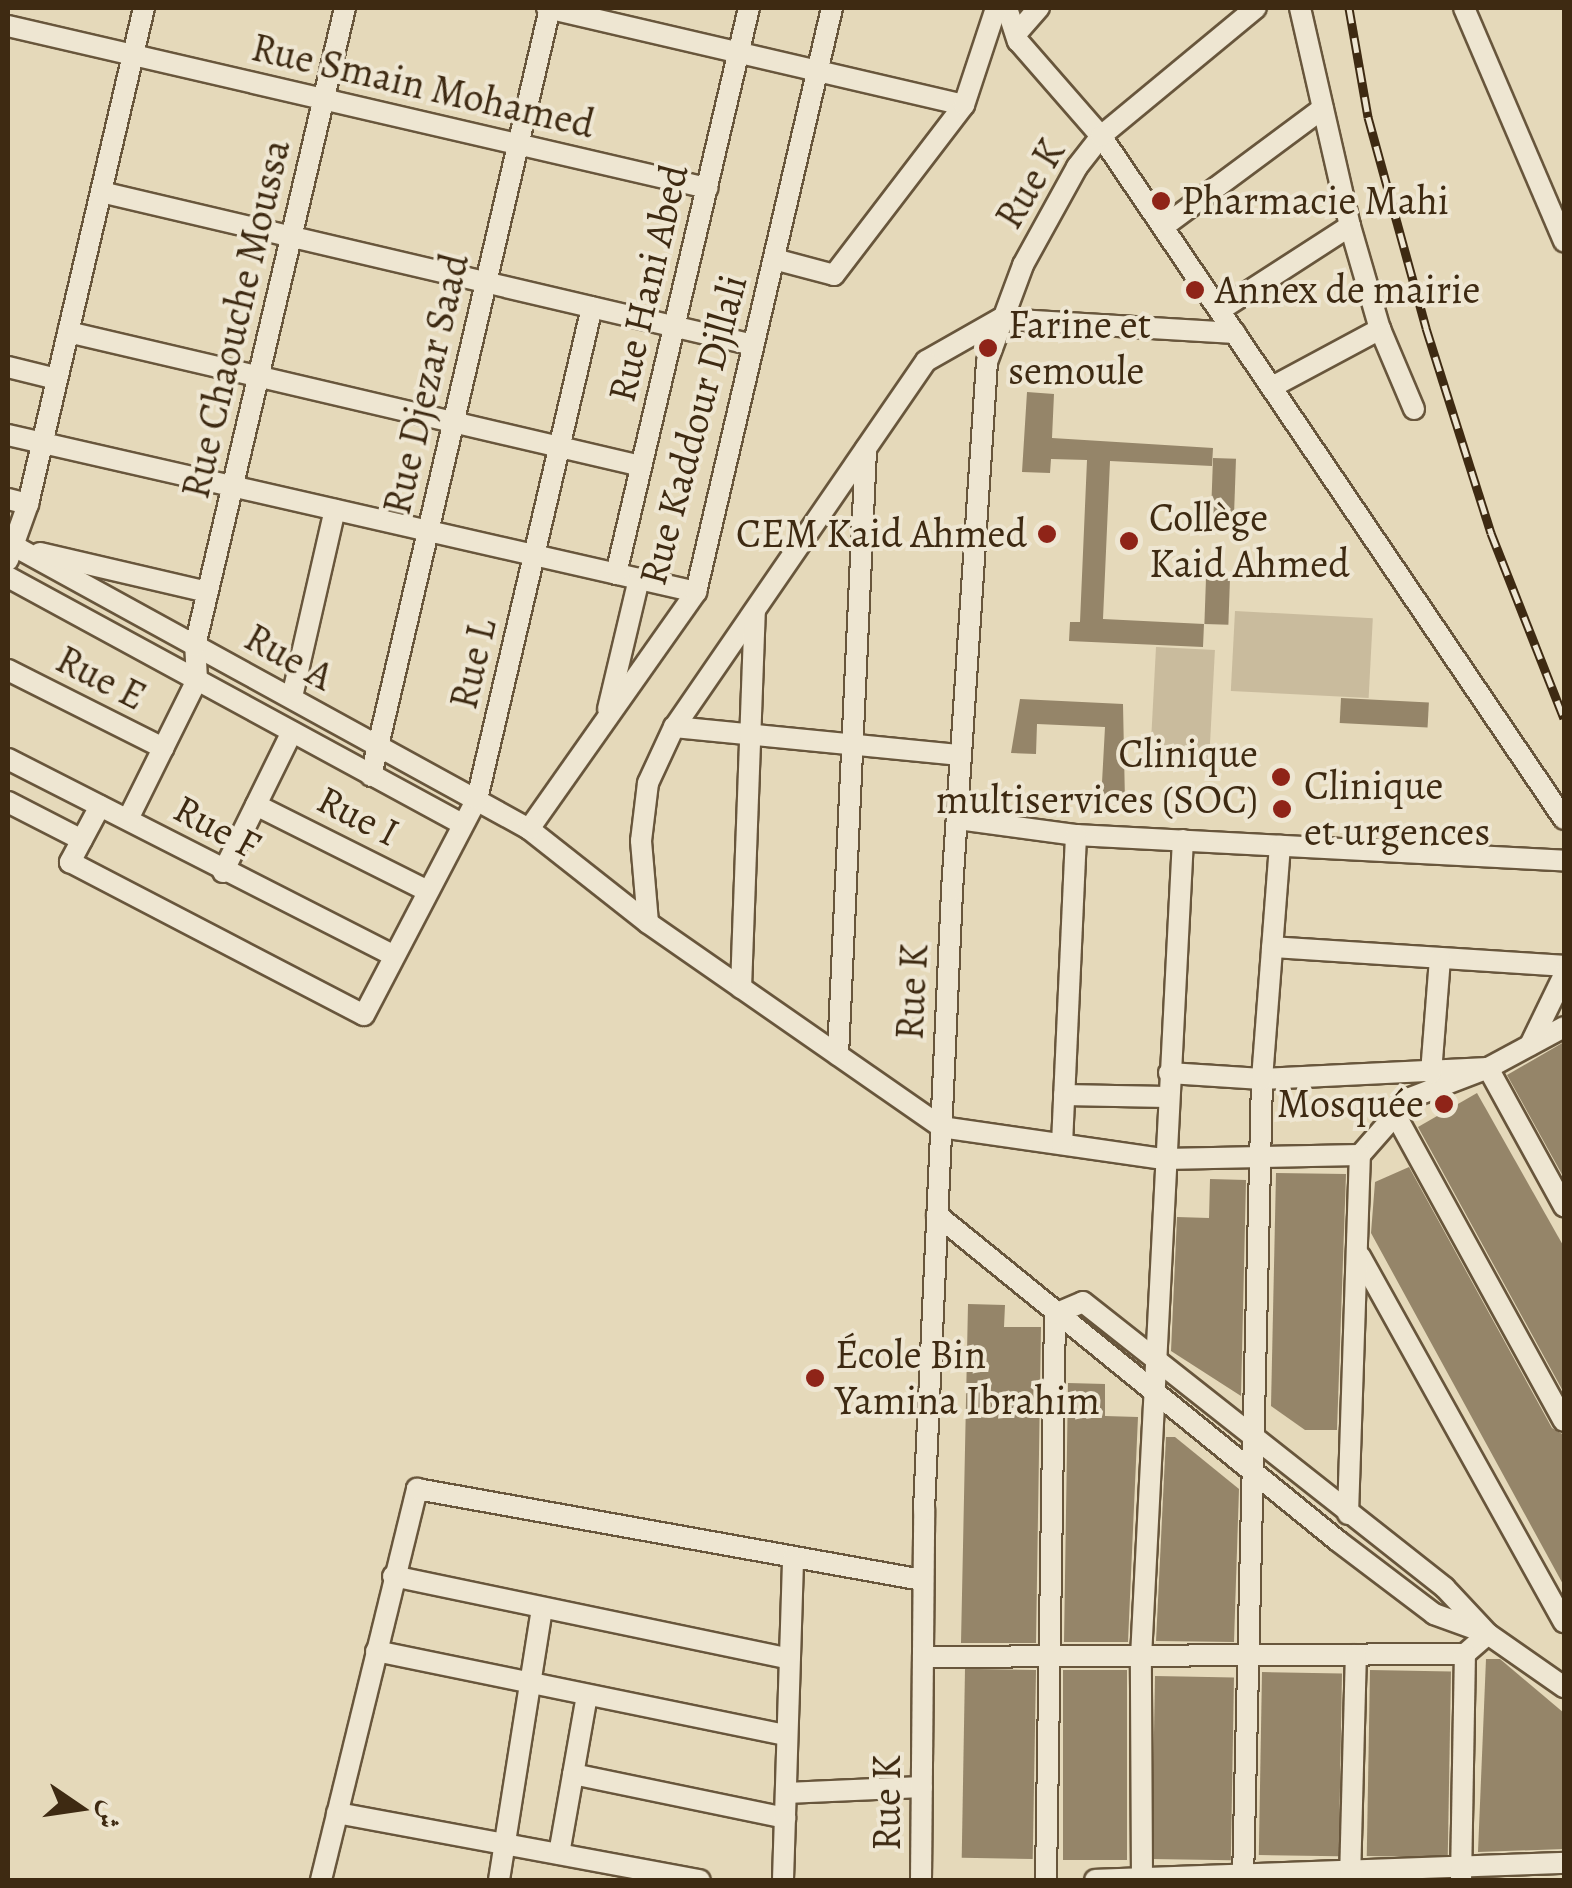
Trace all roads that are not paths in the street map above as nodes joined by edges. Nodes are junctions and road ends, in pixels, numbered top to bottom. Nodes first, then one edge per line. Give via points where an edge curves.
1 (144, 8) edge
2 (345, 8) edge
3 (549, 8) edge
4 (749, 8) edge
5 (832, 8) edge
6 (996, 8) edge
7 (1008, 8) edge
8 (1039, 8) edge
9 (1256, 8) edge
10 (1300, 8) edge
11 (1464, 8) edge
12 (8, 26) edge
13 (1016, 34) junction
14 (738, 52) junction
15 (133, 54) junction
16 (818, 71) junction
17 (323, 99) junction
18 (964, 105) junction
19 (1323, 108) junction
20 (1101, 136) junction
21 (518, 144) junction
22 (706, 188) junction
23 (100, 192) junction
24 (1350, 226) junction
25 (1164, 228) junction
26 (291, 237) junction
27 (1564, 241) edge
28 (774, 259) junction
29 (486, 282) junction
30 (592, 307) junction
31 (1220, 310) junction
32 (1000, 319) junction
33 (674, 326) junction
34 (1380, 329) junction
35 (68, 332) junction
36 (1235, 333) junction
37 (753, 345) junction
38 (8, 368) edge
39 (258, 377) junction
40 (57, 379) junction
41 (1272, 387) junction
42 (1414, 408) dead end
43 (453, 422) junction
44 (8, 435) edge
45 (42, 442) junction
46 (560, 447) junction
47 (866, 447) junction
48 (642, 466) junction
49 (233, 486) junction
50 (18, 502) edge
51 (335, 510) junction
52 (428, 531) junction
53 (11, 553) edge
54 (534, 555) junction
55 (616, 574) junction
56 (8, 577) edge
57 (638, 579) junction
58 (208, 592) junction
59 (696, 592) junction
60 (755, 609) junction
61 (196, 646) junction
62 (8, 670) edge
63 (197, 680) junction
64 (294, 698) junction
65 (604, 724) junction
66 (674, 727) junction
67 (287, 729) junction
68 (750, 738) junction
69 (852, 745) junction
70 (378, 746) junction
71 (163, 748) junction
72 (961, 756) junction
73 (8, 759) edge
74 (371, 776) junction
75 (477, 800) junction
76 (8, 802) edge
77 (256, 805) junction
78 (100, 806) junction
79 (128, 819) junction
80 (958, 819) junction
81 (1564, 819) edge
82 (462, 824) junction
83 (529, 829) junction
84 (1076, 835) junction
85 (82, 840) junction
86 (1182, 840) junction
87 (1280, 846) junction
88 (1564, 862) edge
89 (223, 872) junction
90 (428, 891) junction
91 (648, 923) junction
92 (1272, 947) junction
93 (394, 956) junction
94 (1440, 958) junction
95 (1564, 966) edge
96 (1564, 975) edge
97 (742, 988) junction
98 (1553, 1002) junction
99 (1564, 1025) edge
100 (1530, 1045) junction
101 (838, 1055) junction
102 (1488, 1068) junction
103 (1169, 1072) junction
104 (1431, 1073) junction
105 (1262, 1079) junction
106 (1064, 1096) junction
107 (1168, 1097) junction
108 (1395, 1114) junction
109 (941, 1127) junction
110 (1062, 1144) junction
111 (1262, 1155) junction
112 (1360, 1155) junction
113 (1164, 1159) junction
114 (1564, 1206) edge
115 (937, 1215) junction
116 (1360, 1256) junction
117 (1055, 1314) junction
118 (1153, 1359) junction
119 (1151, 1393) junction
120 (1564, 1421) edge
121 (1254, 1442) junction
122 (1253, 1472) junction
123 (1348, 1514) junction
124 (794, 1557) junction
125 (394, 1576) junction
126 (922, 1580) junction
127 (542, 1609) junction
128 (1564, 1622) edge
129 (1488, 1634) junction
130 (376, 1652) junction
131 (1356, 1654) junction
132 (1466, 1654) junction
133 (1141, 1656) junction
134 (1245, 1656) junction
135 (923, 1657) junction
136 (789, 1659) junction
137 (1047, 1659) junction
138 (530, 1684) junction
139 (1564, 1686) edge
140 (587, 1695) junction
141 (787, 1734) junction
142 (573, 1774) junction
143 (922, 1787) junction
144 (786, 1793) junction
145 (338, 1813) junction
146 (785, 1818) junction
147 (504, 1844) junction
148 (560, 1854) junction
149 (1564, 1862) edge
150 (1462, 1874) edge
151 (1351, 1875) edge
152 (1242, 1877) edge
153 (322, 1880) edge
154 (499, 1880) edge
155 (700, 1880) edge
156 (784, 1880) edge
157 (921, 1880) edge
158 (1046, 1880) edge
159 (1095, 1880) edge
160 (1142, 1880) edge

1 - 15 street
2 - 17 street, Rue Chaouche Moussa
3 - 14 street
3 - 21 street, Rue Djezar Saad
4 - 14 street, Rue Hani Abed
5 - 16 street, Rue Kaddour Djllali
6 - 18 street
7 - 13 street
8 - 13 street
9 - 20 street, Rue K
10 - 19 street
11 - 27 street
12 - 15 street, Rue Smain Mohamed
13 - 20 street
14 - 16 street
14 - 22 street, Rue Hani Abed
15 - 17 street, Rue Smain Mohamed
15 - 23 street
16 - 18 street
16 - 28 street, Rue Kaddour Djllali
17 - 21 street, Rue Smain Mohamed
17 - 26 street, Rue Chaouche Moussa
18 - 28 street via 834,274
19 - 24 street
19 - 25 street
20 - 25 street
20 - 32 street, Rue K via 1077,167
21 - 22 street, Rue Smain Mohamed
21 - 29 street, Rue Djezar Saad
22 - 33 street, Rue Hani Abed
23 - 26 street
23 - 35 street
24 - 31 street
24 - 34 street
25 - 31 street
26 - 29 street
26 - 39 street, Rue Chaouche Moussa
28 - 37 street, Rue Kaddour Djllali
29 - 30 street
29 - 43 street, Rue Djezar Saad
30 - 33 street
30 - 46 street, Rue L
31 - 36 street
32 - 36 street
32 - 47 street via 926,361
32 - 72 street, Rue K via 987,362
33 - 37 street
33 - 48 street, Rue Hani Abed
34 - 41 street
34 - 42 street
35 - 39 street
35 - 40 street
36 - 41 street
37 - 59 street, Rue Kaddour Djllali
38 - 40 street
39 - 43 street
39 - 49 street, Rue Chaouche Moussa
40 - 45 street
41 - 81 street
43 - 46 street
43 - 52 street, Rue Djezar Saad
44 - 45 street
45 - 49 street
45 - 50 street
46 - 48 street
46 - 54 street, Rue L
47 - 60 street
47 - 69 street
48 - 55 street, Rue Hani Abed
49 - 51 street
49 - 58 street, Rue Chaouche Moussa
50 - 53 street
51 - 52 street
51 - 64 street
52 - 54 street
52 - 70 street, Rue Djezar Saad
53 - 58 street
53 - 61 street, Rue A
54 - 55 street
54 - 75 street, Rue L
55 - 57 street
56 - 63 street
57 - 59 street
57 - 65 street
58 - 61 street, Rue Chaouche Moussa
59 - 65 street, Rue Kaddour Djllali
60 - 66 street
60 - 68 street
61 - 63 street, Rue Chaouche Moussa
61 - 64 street, Rue A
62 - 71 street, Rue E
63 - 67 street
63 - 71 street
64 - 67 street
64 - 70 street, Rue A
65 - 83 street, Rue Kaddour Djllali
66 - 68 street
66 - 91 street via 648,783 641,841
67 - 74 street
67 - 77 street
68 - 69 street
68 - 97 street
69 - 72 street
69 - 101 street
70 - 74 street, Rue Djezar Saad
70 - 75 street, Rue A
71 - 79 street
72 - 80 street, Rue K
73 - 78 street, Rue F
74 - 82 street
75 - 82 street, Rue L
75 - 83 street, Rue A
76 - 85 street
77 - 89 street
77 - 90 street, Rue I
78 - 79 street, Rue F
78 - 85 street
79 - 89 street, Rue F
80 - 84 street
80 - 109 street, Rue K
82 - 90 street, Rue L
83 - 91 street, Rue A
84 - 86 street
84 - 106 street
85 - 93 street, Rue L via 70,862 364,1014
86 - 87 street
86 - 103 street
87 - 88 street
87 - 92 street
89 - 93 street, Rue F
90 - 93 street, Rue L
91 - 97 street, Rue A
92 - 94 street
92 - 105 street
94 - 95 street
94 - 104 street
96 - 98 street
97 - 101 street, Rue A
98 - 99 street
98 - 100 street
99 - 100 street
100 - 102 street
101 - 109 street, Rue A
102 - 104 street
102 - 108 street via 1410,1098
102 - 114 street
103 - 105 street
103 - 107 street
104 - 105 street
105 - 111 street
106 - 107 street
106 - 110 street
107 - 113 street
108 - 112 street
108 - 120 street
109 - 110 street
109 - 115 street, Rue K
110 - 113 street
111 - 112 street
111 - 113 street
111 - 121 street
112 - 116 street
113 - 118 street
115 - 117 street
115 - 126 street, Rue K
116 - 123 street
116 - 128 street
117 - 118 street via 1083,1302
117 - 119 street
117 - 137 street
118 - 119 street
118 - 121 street
119 - 122 street
119 - 133 street
121 - 122 street
121 - 123 street
122 - 129 street via 1434,1614
122 - 134 street
123 - 129 street via 1446,1588
124 - 125 street via 417,1489
124 - 126 street
124 - 136 street
125 - 127 street
125 - 130 street
126 - 135 street, Rue K
127 - 136 street
127 - 138 street
129 - 132 street
129 - 139 street
130 - 138 street
130 - 145 street
131 - 132 street
131 - 134 street
131 - 151 street
132 - 150 street
133 - 134 street
133 - 137 street
133 - 160 street
134 - 152 street
135 - 137 street
135 - 143 street, Rue K
136 - 141 street
137 - 158 street
138 - 140 street
138 - 147 street
140 - 141 street
140 - 142 street
141 - 144 street
142 - 146 street
142 - 148 street
143 - 144 street
143 - 157 street, Rue K
144 - 146 street
145 - 147 street
145 - 153 street
146 - 156 street
147 - 148 street
147 - 154 street
148 - 155 street
149 - 150 street
150 - 151 street
151 - 152 street
152 - 160 street
159 - 160 street

